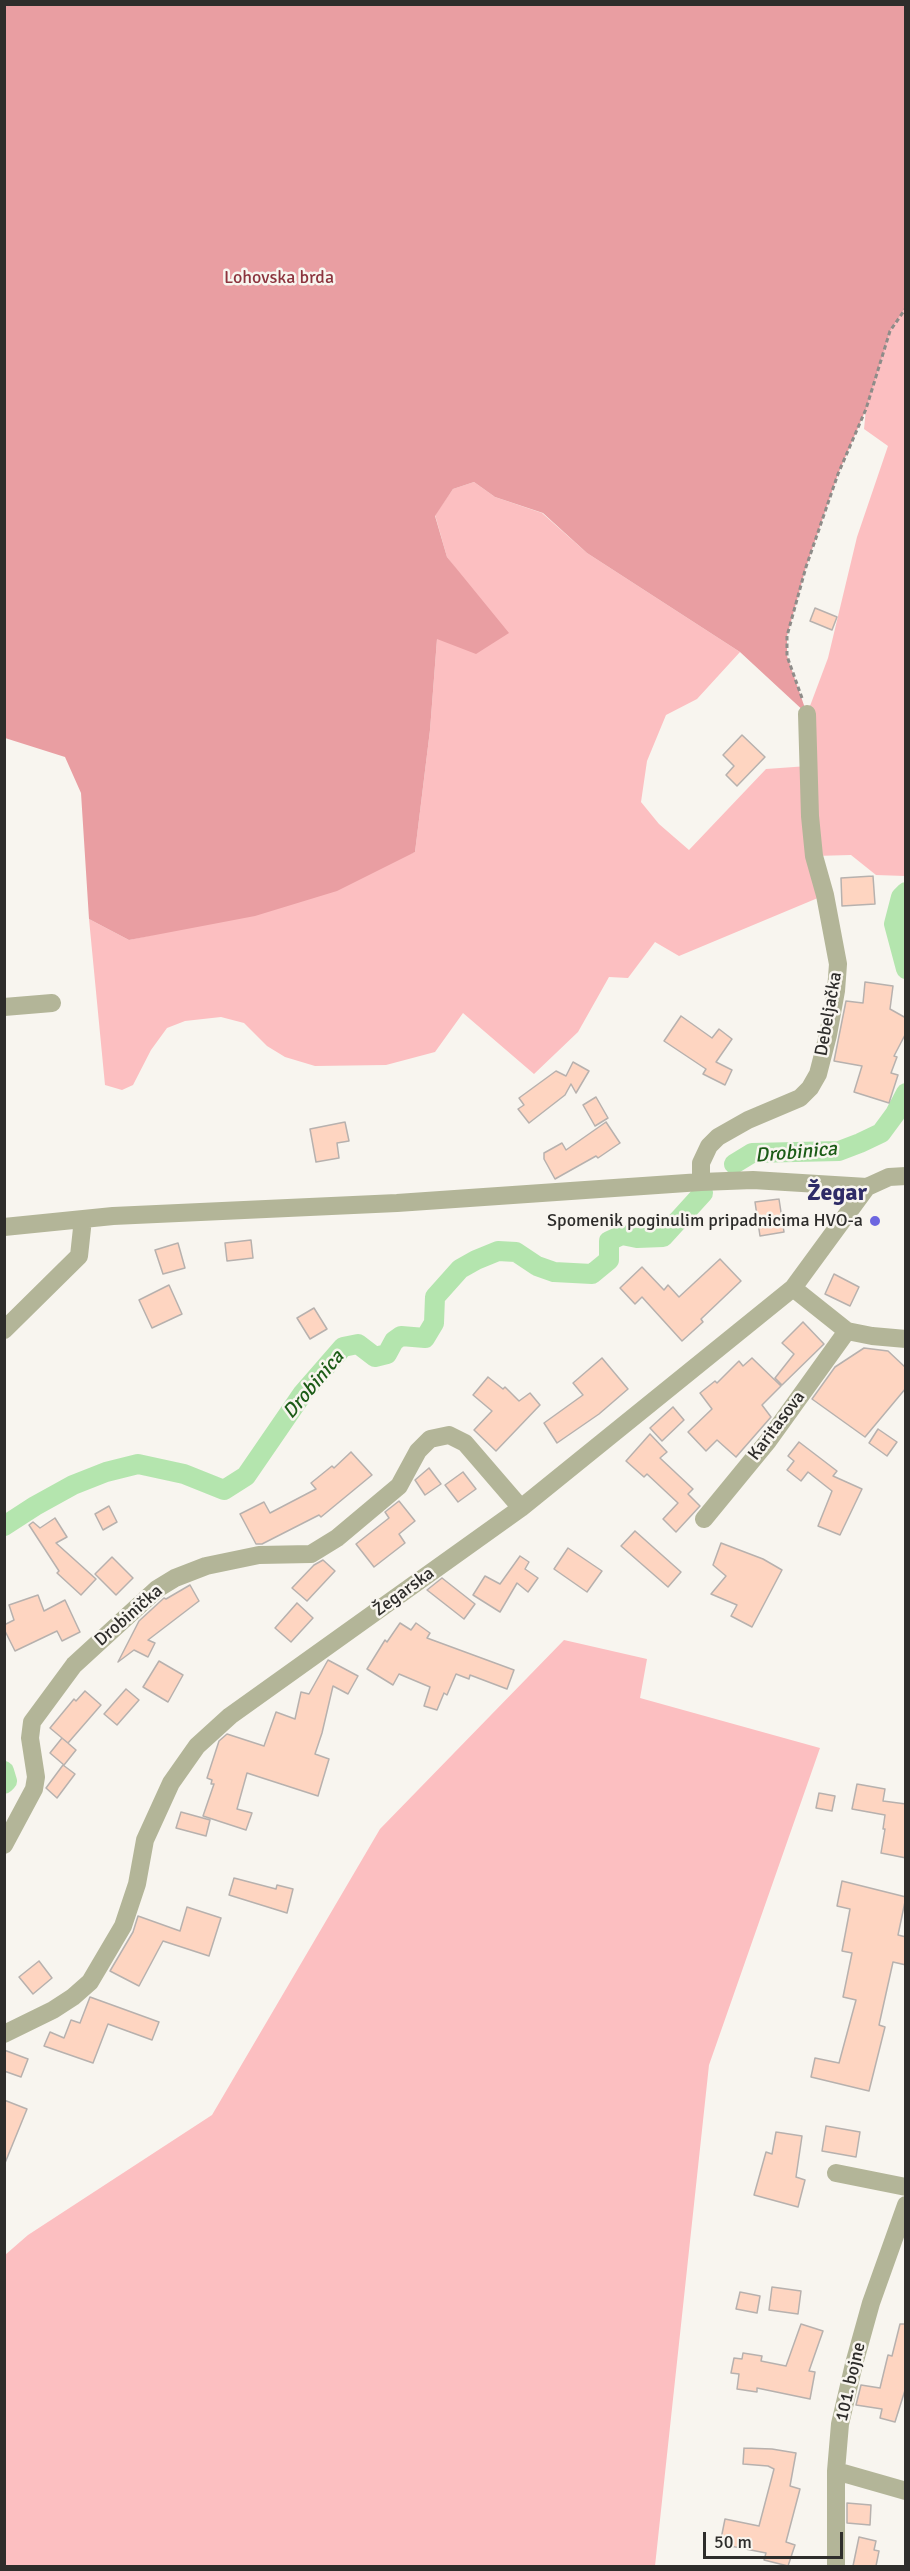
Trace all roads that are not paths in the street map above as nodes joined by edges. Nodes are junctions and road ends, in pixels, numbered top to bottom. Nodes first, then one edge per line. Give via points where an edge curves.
1 (807, 714) road end
2 (52, 1003) dead end
3 (4, 1007) edge
4 (906, 1176) edge
5 (701, 1182) junction
6 (867, 1187) junction
7 (83, 1219) junction
8 (7, 1224) edge
9 (793, 1288) junction
10 (4, 1330) edge
11 (847, 1331) junction
12 (906, 1338) edge
13 (521, 1508) junction
14 (704, 1519) dead end
15 (4, 1845) edge
16 (7, 2028) edge
17 (836, 2173) dead end
18 (906, 2187) edge
19 (906, 2205) edge
20 (836, 2471) junction
21 (906, 2491) edge
22 (836, 2566) edge

1 - 5 street, Debeljačka via 814,856 838,964 828,1035 818,1074 810,1088 800,1098 718,1137 701,1163
2 - 3 street
4 - 6 street via 889,1177
5 - 6 street via 753,1180
5 - 7 street
6 - 9 street, Žegarska
7 - 8 street
7 - 10 street via 79,1256
9 - 11 street
9 - 13 street, Žegarska
11 - 12 street
11 - 14 street, Karitasova via 768,1441
13 - 15 street, Drobinička via 465,1443 449,1435 430,1439 399,1486 337,1538 311,1554 259,1556 206,1566 166,1584 74,1665 32,1722 34,1789
13 - 16 street, Žegarska via 230,1716 197,1746 171,1783 145,1840 137,1884 123,1926 90,1982 53,2010
17 - 18 street
19 - 20 street, 101. bojne via 854,2364 840,2424
20 - 21 street
20 - 22 street, 101. bojne

